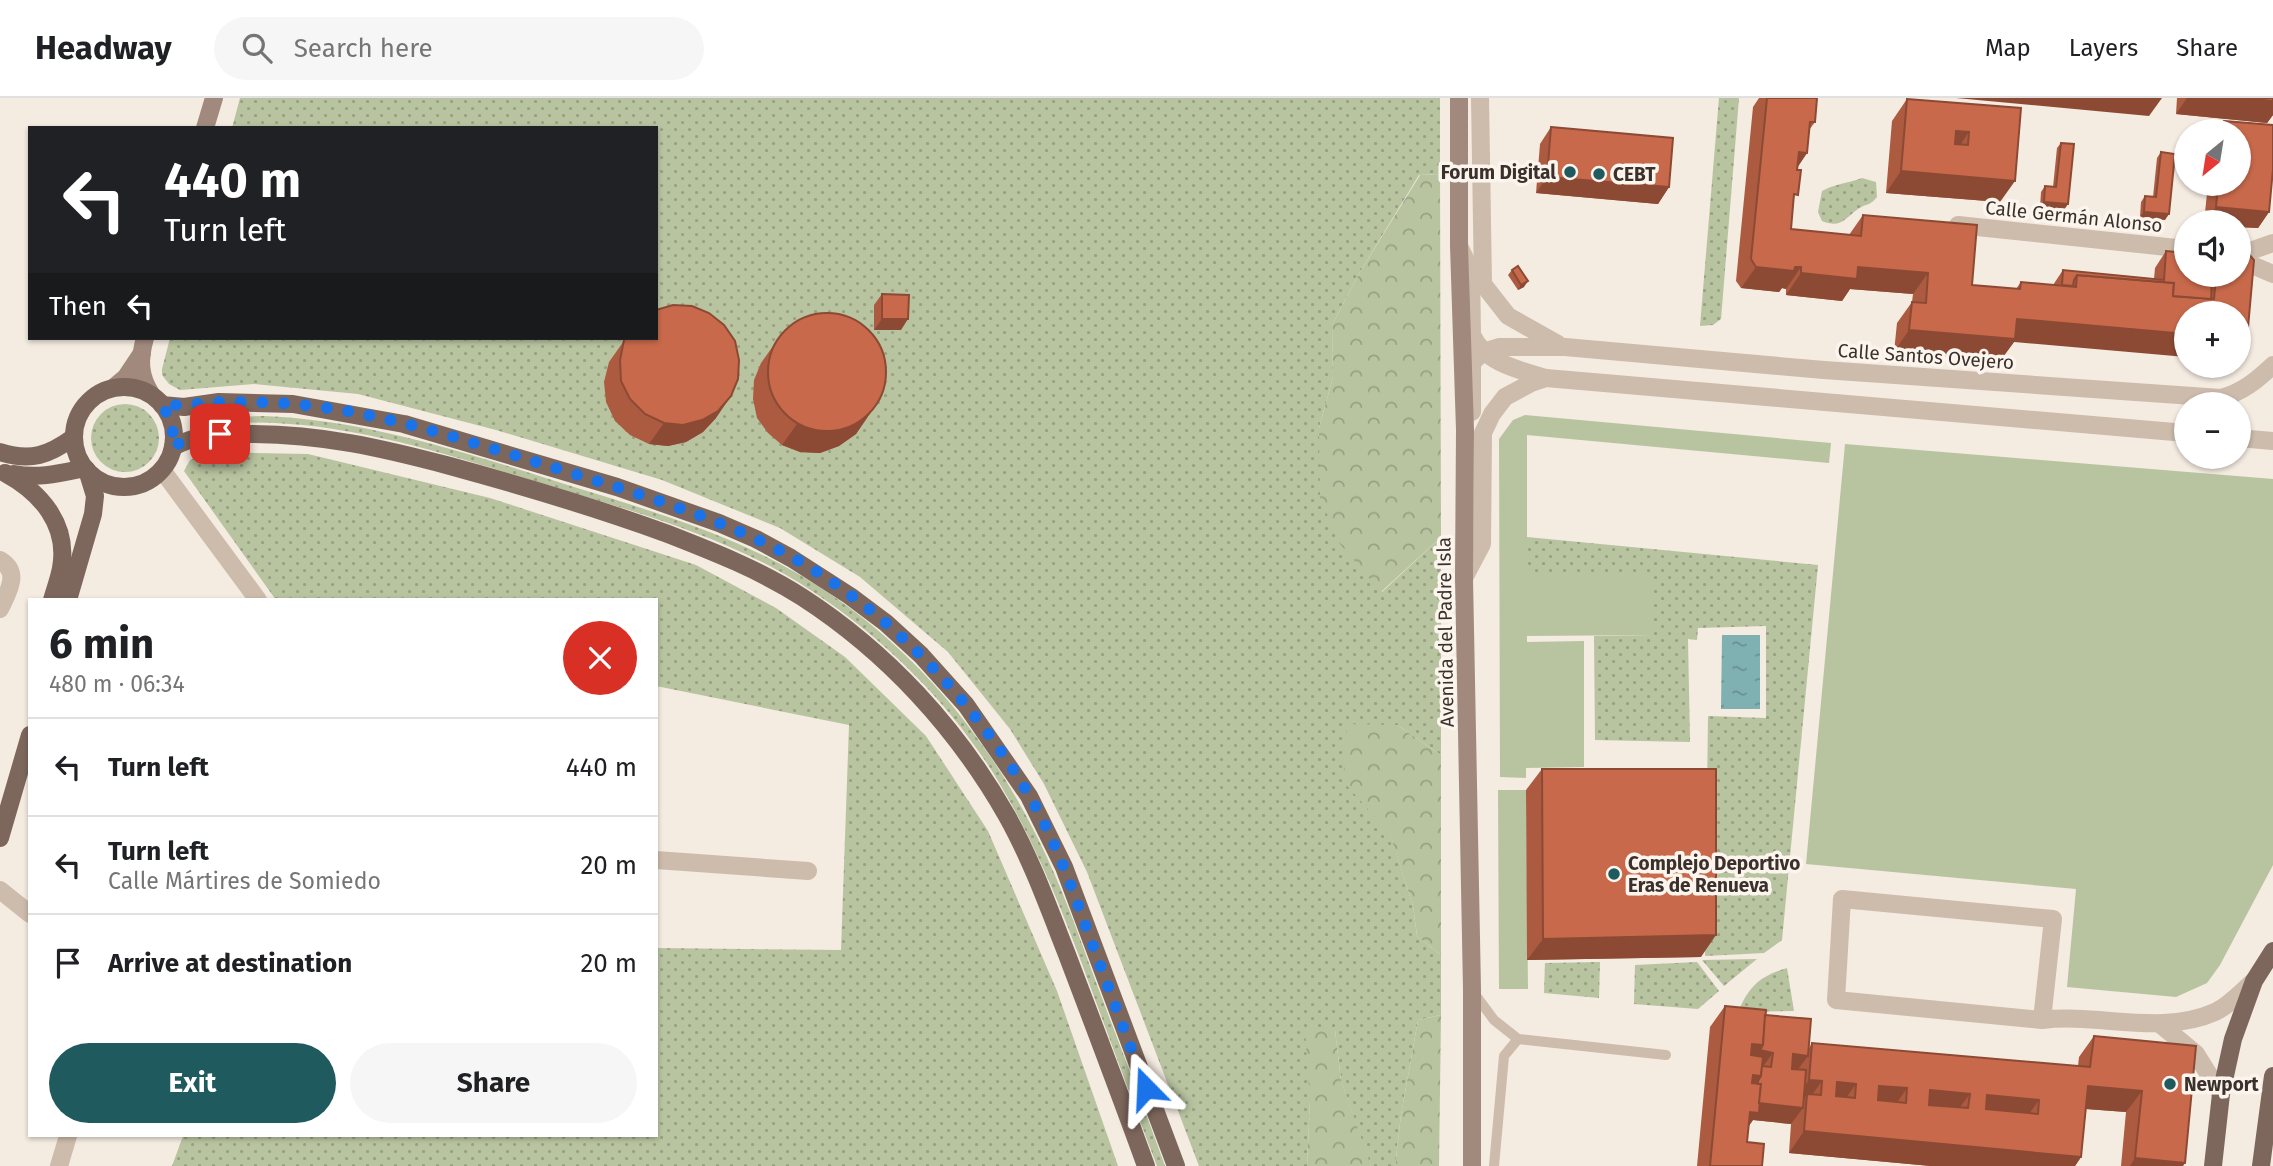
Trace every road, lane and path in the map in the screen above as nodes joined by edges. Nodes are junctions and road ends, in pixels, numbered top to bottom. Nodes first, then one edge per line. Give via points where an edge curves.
1 (214, 98) edge
2 (1459, 98) edge
3 (1480, 98) edge
4 (206, 126) edge
5 (1951, 225) edge
6 (2273, 243) edge
7 (1459, 246) junction
8 (2174, 248) edge
9 (2251, 250) edge
10 (2251, 265) edge
11 (2273, 274) edge
12 (1486, 290) junction
13 (144, 345) edge
14 (1565, 347) junction
15 (1483, 352) junction
16 (2273, 365) edge
17 (1546, 378) junction
18 (113, 388) junction
19 (156, 400) junction
20 (1474, 431) junction
21 (2174, 432) edge
22 (74, 437) junction
23 (2251, 439) edge
24 (2273, 441) edge
25 (173, 447) junction
26 (0, 452) edge
27 (86, 469) junction
28 (162, 470) junction
29 (3, 472) edge
30 (125, 486) junction
31 (93, 514) junction
32 (0, 560) edge
33 (53, 598) edge
34 (69, 598) edge
35 (257, 598) edge
36 (0, 609) edge
37 (28, 744) edge
38 (0, 838) edge
39 (658, 860) edge
40 (808, 871) dead end
41 (0, 890) edge
42 (28, 913) edge
43 (2273, 951) edge
44 (2254, 981) junction
45 (1472, 989) junction
46 (2042, 1020) junction
47 (2160, 1024) junction
48 (1518, 1040) junction
49 (1666, 1055) dead end
50 (2273, 1076) edge
51 (2221, 1094) junction
52 (68, 1137) edge
53 (2268, 1150) edge
54 (59, 1166) edge
55 (1146, 1166) edge
56 (1176, 1166) edge
57 (1472, 1166) edge
58 (1494, 1166) edge
59 (2213, 1166) edge
60 (2261, 1166) edge

1 - 4 main road
2 - 7 main road, Avenida del Padre Isla
3 - 12 street
5 - 8 street, Calle Germán Alonso
6 - 9 street
7 - 15 street via 1471,271 1472,335
7 - 20 main road, Avenida del Padre Isla
10 - 11 street
12 - 14 street, Calle Santos Ovejero via 1508,316
12 - 15 street
13 - 18 main road via 126,377
13 - 19 main road via 142,381
14 - 15 street, Calle Santos Ovejero via 1518,345
14 - 16 street, Calle Santos Ovejero via 2221,398 2238,393
15 - 17 street via 1515,369
15 - 20 street via 1472,363
17 - 20 street via 1506,397
17 - 21 street
18 - 19 main road via 139,389
18 - 22 main road via 85,405
19 - 25 main road via 172,425
19 - 56 main road via 184,407 219,402 293,404 428,431 617,487 719,523 791,558 850,596 921,655 966,705 1029,796 1064,867
20 - 45 main road, Avenida del Padre Isla via 1464,578
22 - 26 main road via 53,452 35,457
22 - 27 main road
23 - 24 street
25 - 28 main road
25 - 55 main road via 188,438 220,434 291,434 340,440 540,492 698,545 769,578 870,646 937,715 1007,816 1040,884
27 - 29 main road via 28,477
27 - 30 main road via 111,485
27 - 31 main road via 95,496
28 - 30 main road via 139,485
28 - 35 street
29 - 33 main road via 35,492 55,521 62,565
30 - 31 main road via 109,495
31 - 34 main road
32 - 36 street via 13,574
37 - 38 main road
39 - 40 street
41 - 42 street
43 - 44 main road
44 - 47 street via 2218,1011
44 - 51 main road via 2233,1039
45 - 48 lane via 1494,1020
45 - 57 main road, Avenida del Padre Isla
46 - 46 street via 2053,919 1842,900 1836,1000
46 - 47 street via 2063,1017
47 - 51 street via 2196,1054
48 - 49 lane
48 - 58 lane via 1504,1056
50 - 53 main road
51 - 59 main road
52 - 54 street
53 - 60 main road

